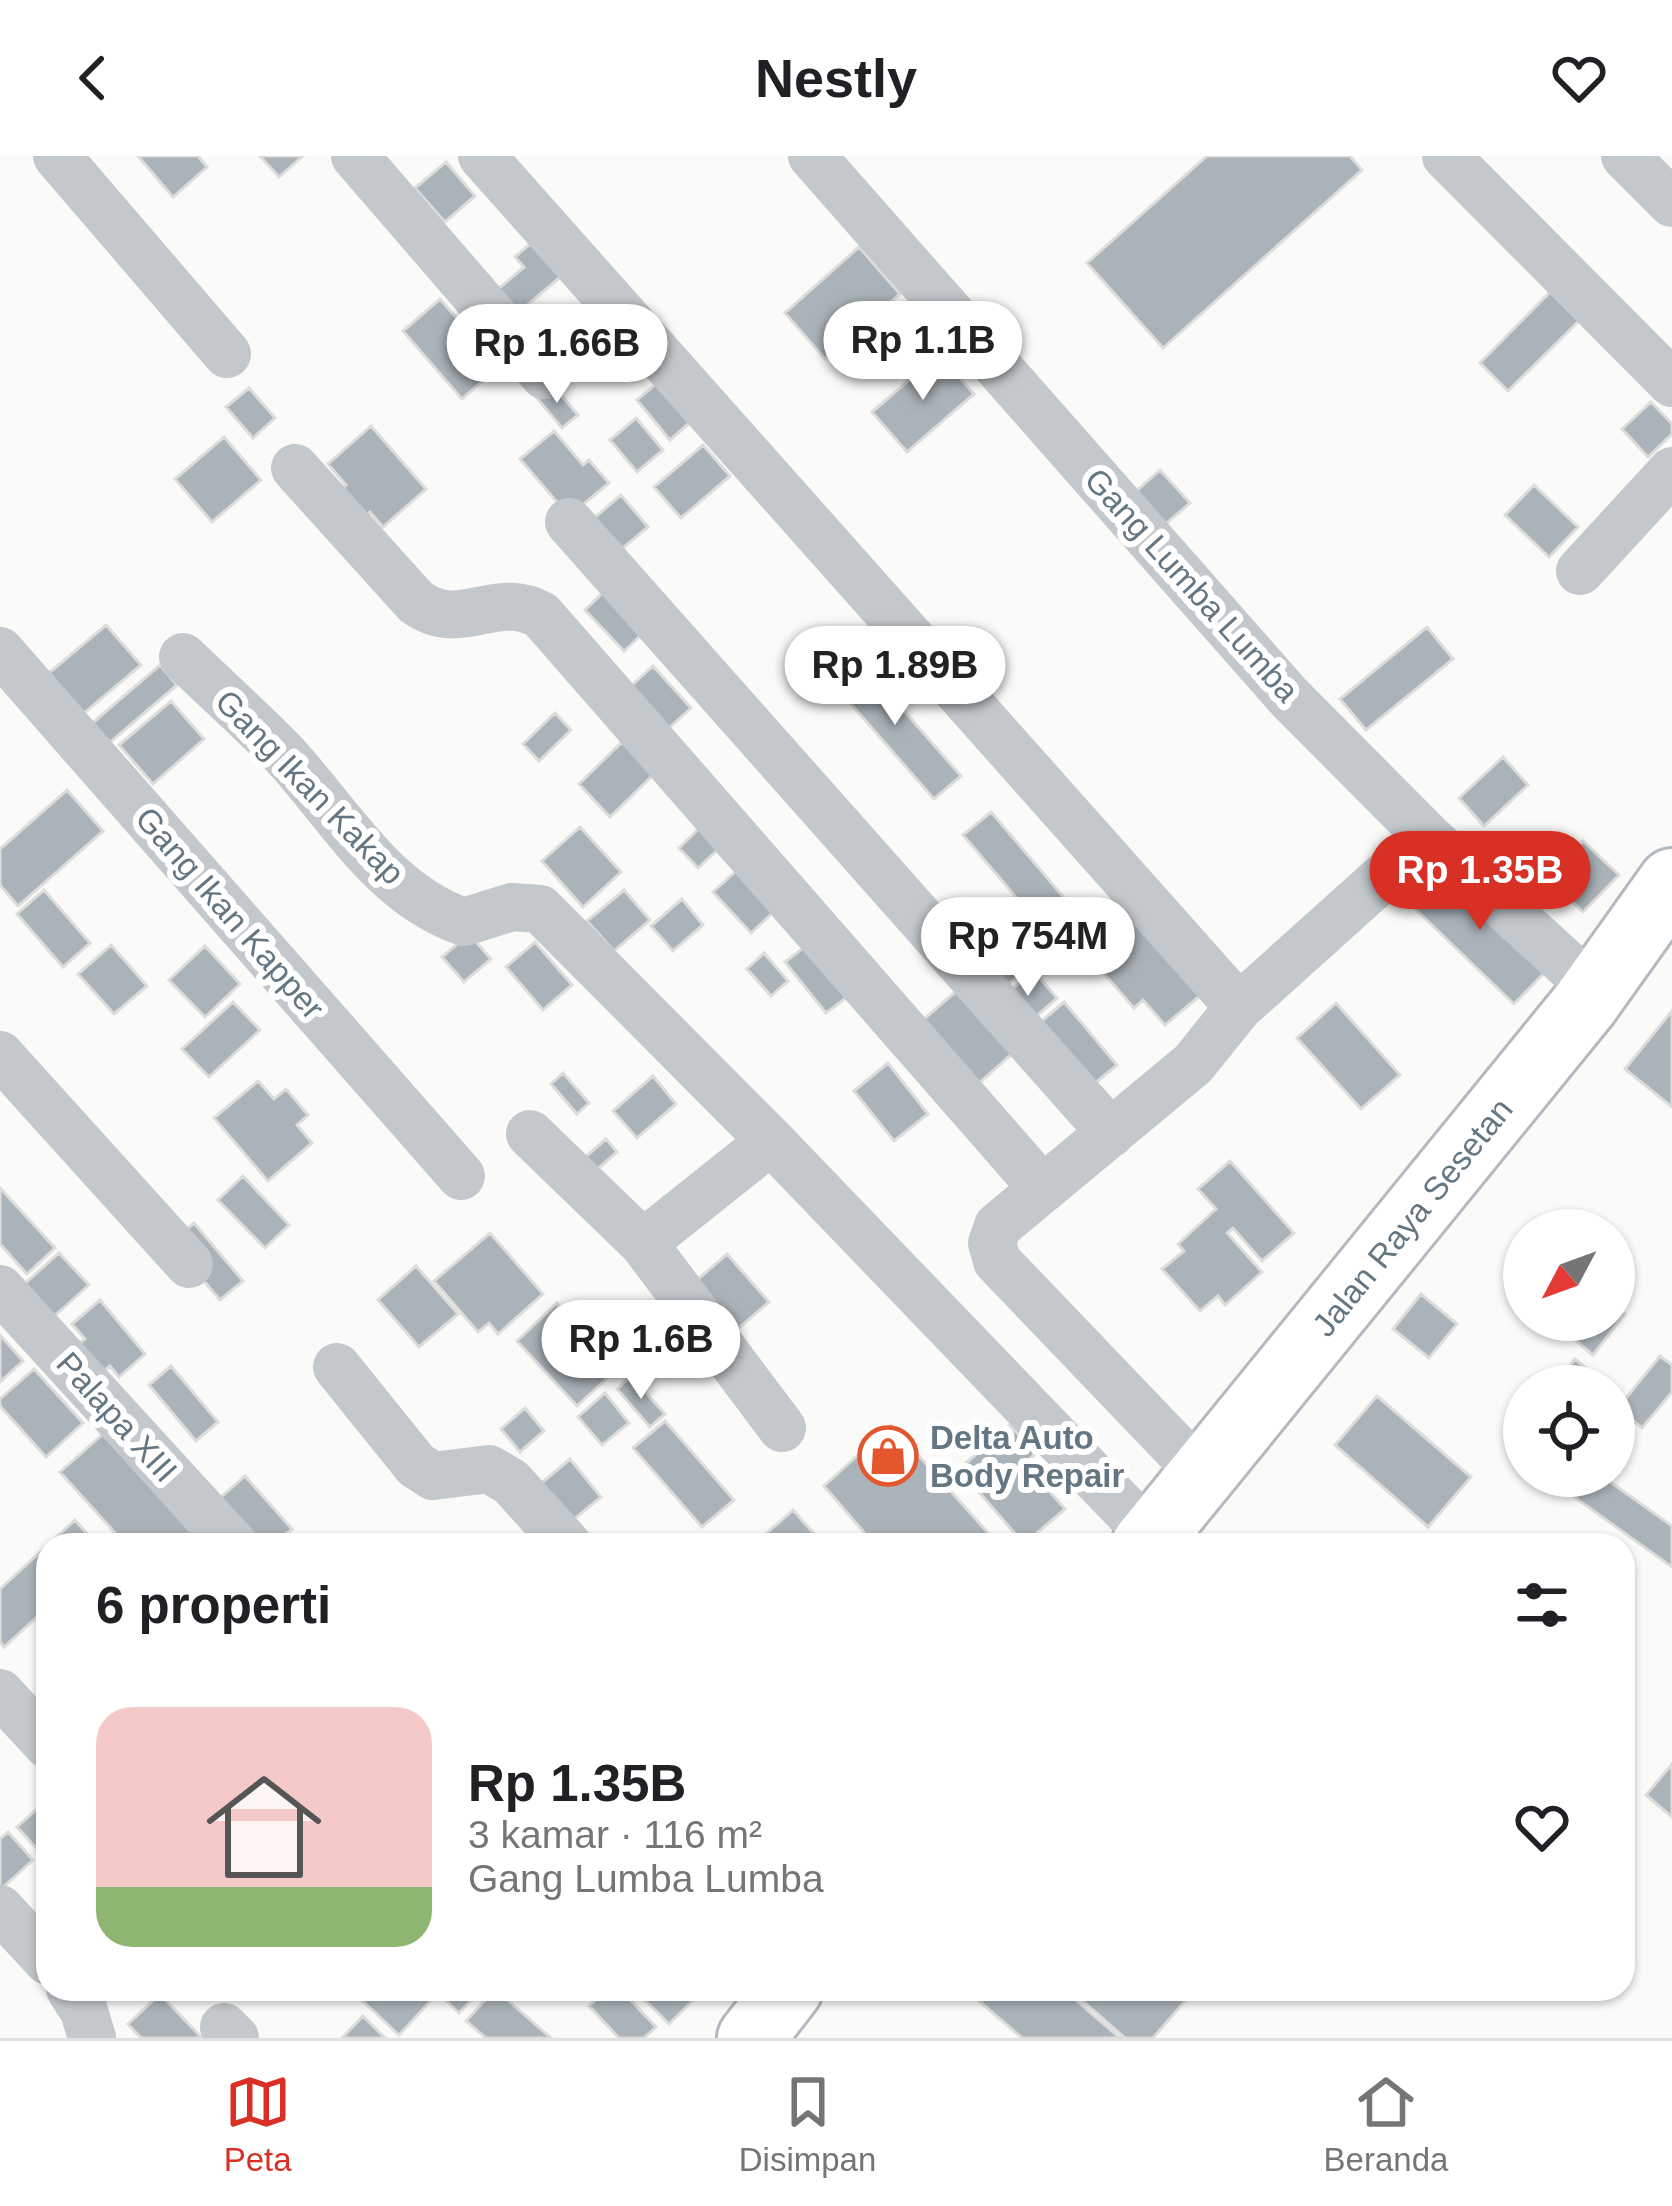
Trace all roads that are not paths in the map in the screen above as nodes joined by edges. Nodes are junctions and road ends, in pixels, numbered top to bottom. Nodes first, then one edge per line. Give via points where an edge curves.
1 (56, 156) edge
2 (356, 156) edge
3 (482, 156) edge
4 (812, 156) edge
5 (1446, 156) edge
6 (1625, 156) edge
7 (1672, 203) edge
8 (227, 354) dead end
9 (544, 375) dead end
10 (1672, 383) edge
11 (295, 468) dead end
12 (1672, 471) edge
13 (569, 523) dead end
14 (1580, 571) dead end
15 (183, 657) dead end
16 (3, 660) edge
17 (1428, 837) junction
18 (1665, 908) edge
19 (1595, 991) junction
20 (1239, 1007) junction
21 (0, 1055) edge
22 (1111, 1132) junction
23 (530, 1134) dead end
24 (771, 1141) junction
25 (461, 1176) dead end
26 (1043, 1189) junction
27 (643, 1244) junction
28 (189, 1264) dead end
29 (0, 1289) edge
30 (337, 1367) dead end
31 (782, 1428) dead end
32 (1201, 1474) junction
33 (223, 1533) edge
34 (557, 1533) edge
35 (1140, 1533) edge
36 (1154, 1533) edge
37 (0, 1693) edge
38 (36, 1731) edge
39 (78, 2001) edge
40 (780, 2001) edge
41 (92, 2038) edge
42 (751, 2038) edge

1 - 8 street
2 - 9 street
3 - 20 street
4 - 17 street, Gang Lumba Lumba via 1288,695
5 - 10 street
6 - 7 street
11 - 26 street via 433,614 511,605 541,615
12 - 14 street
13 - 22 street
15 - 24 street, Gang Ikan Kakap via 285,755 398,883 464,922 512,907 540,909
16 - 25 street, Gang Ikan Kapper
17 - 19 street, Gang Lumba Lumba
17 - 20 street
18 - 19 main road, Jalan Raya Sesetan
19 - 32 main road, Jalan Raya Sesetan
20 - 22 street via 1193,1064
21 - 28 street
22 - 26 street
23 - 27 street
24 - 27 street
24 - 35 street, Gang Ikan Kakap
26 - 32 street via 998,1226 997,1261
27 - 31 street
29 - 33 street, Palapa XIII
30 - 34 street via 416,1465 434,1476 489,1469
32 - 36 main road, Jalan Raya Sesetan
37 - 38 street
39 - 41 street
40 - 42 main road

